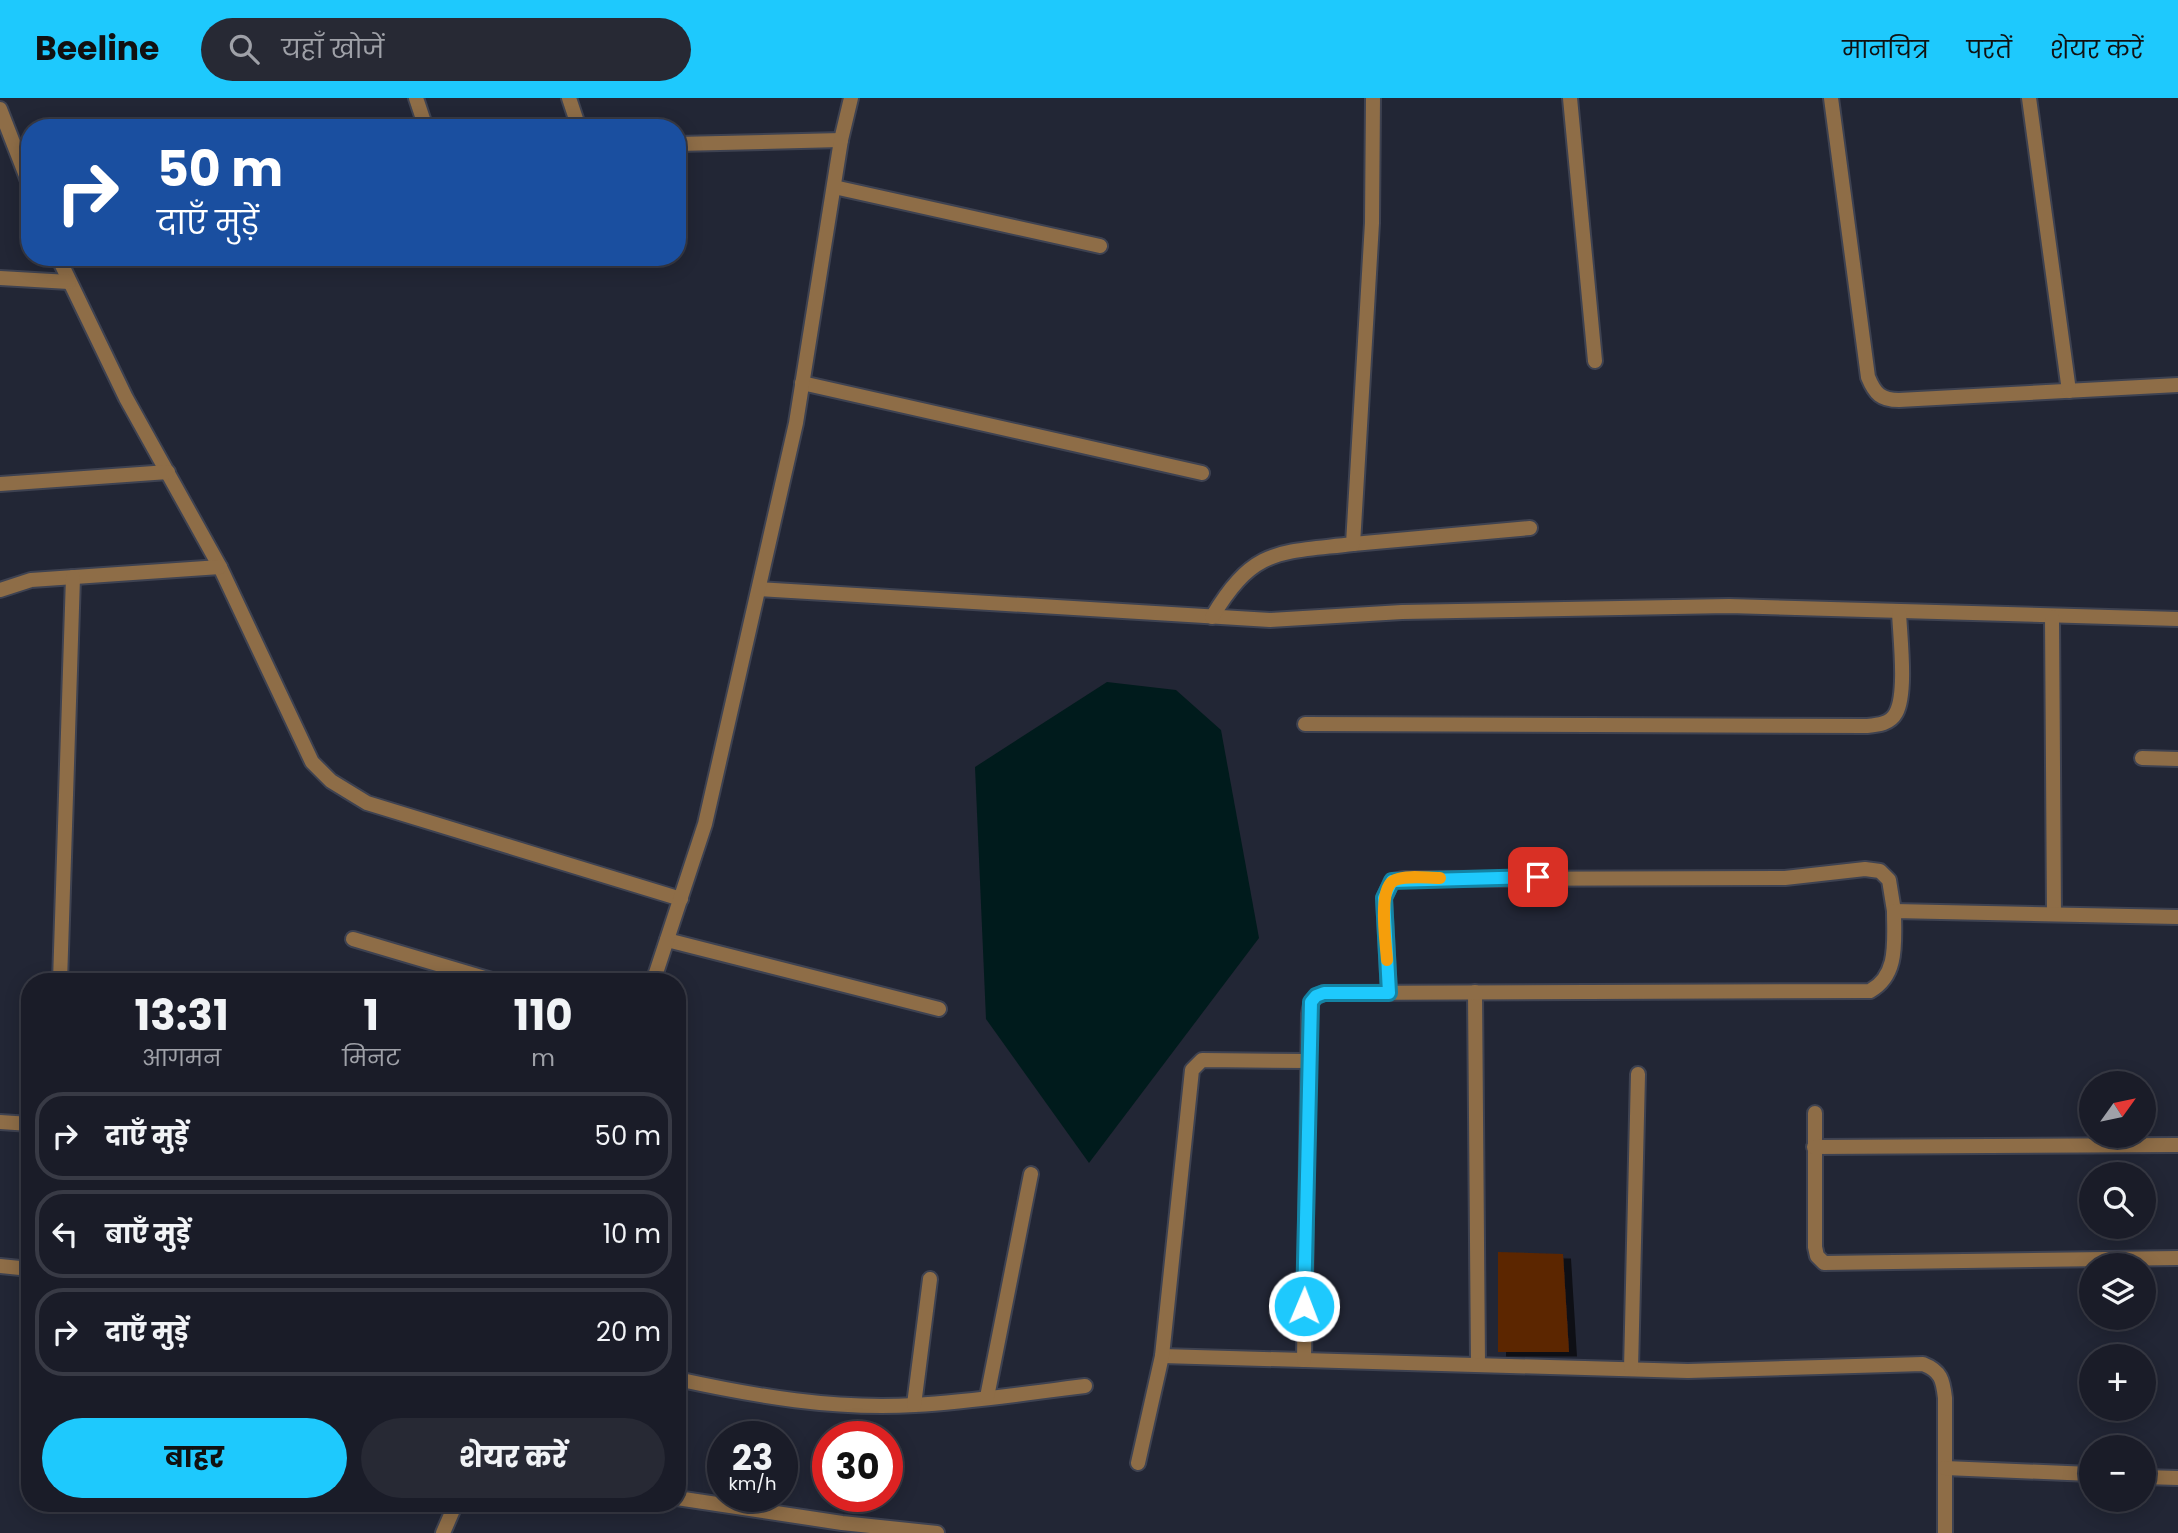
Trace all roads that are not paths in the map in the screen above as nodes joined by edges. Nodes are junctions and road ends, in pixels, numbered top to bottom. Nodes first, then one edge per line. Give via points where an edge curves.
1 (415, 98) edge
2 (569, 98) edge
3 (851, 98) edge
4 (1374, 98) edge
5 (1570, 98) edge
6 (1831, 98) edge
7 (2029, 98) edge
8 (0, 109) edge
9 (423, 119) edge
10 (576, 119) edge
11 (4, 131) edge
12 (841, 140) junction
13 (686, 144) edge
14 (21, 167) edge
15 (834, 187) junction
16 (1100, 246) dead end
17 (62, 266) edge
18 (0, 278) edge
19 (68, 282) junction
20 (1595, 360) dead end
21 (802, 383) junction
22 (2178, 385) edge
23 (2069, 391) junction
24 (168, 472) junction
25 (1202, 473) dead end
26 (0, 484) edge
27 (1530, 528) dead end
28 (1353, 544) junction
29 (220, 567) junction
30 (73, 578) junction
31 (759, 589) junction
32 (0, 590) edge
33 (1899, 612) junction
34 (1212, 617) junction
35 (2052, 617) junction
36 (2178, 619) edge
37 (1305, 724) dead end
38 (2142, 758) dead end
39 (2178, 759) edge
40 (681, 899) junction
41 (1894, 911) junction
42 (2054, 914) junction
43 (2178, 917) edge
44 (353, 939) dead end
45 (667, 940) junction
46 (60, 973) edge
47 (468, 973) edge
48 (656, 973) edge
49 (1475, 992) junction
50 (1389, 993) junction
51 (939, 1009) dead end
52 (1308, 1061) junction
53 (1638, 1074) dead end
54 (1815, 1113) dead end
55 (0, 1122) edge
56 (21, 1124) edge
57 (2178, 1145) edge
58 (1814, 1147) junction
59 (1031, 1174) dead end
60 (2178, 1258) edge
61 (0, 1266) edge
62 (21, 1268) edge
63 (930, 1279) dead end
64 (1161, 1356) junction
65 (1304, 1360) junction
66 (1478, 1365) junction
67 (1631, 1369) junction
68 (686, 1381) edge
69 (1085, 1387) dead end
70 (987, 1397) junction
71 (914, 1405) junction
72 (1138, 1463) dead end
73 (1945, 1468) junction
74 (2079, 1474) edge
75 (2156, 1477) edge
76 (2178, 1478) edge
77 (686, 1499) edge
78 (452, 1512) edge
79 (443, 1533) edge
80 (937, 1533) edge
81 (1945, 1533) edge

1 - 9 street
2 - 10 street
3 - 12 street
4 - 28 street via 1372,223
5 - 20 street
6 - 23 street via 1868,377 1874,392 1885,400
7 - 23 street
8 - 11 street
11 - 14 street
12 - 13 street
12 - 15 street
15 - 16 street
15 - 21 street
17 - 19 street
18 - 19 street
19 - 24 street
21 - 25 street
21 - 31 street
22 - 23 street
24 - 26 street
24 - 29 street
27 - 28 street
28 - 34 street via 1275,555 1247,569 1230,586
29 - 30 street
29 - 40 street via 312,762 331,781 366,803
30 - 32 street via 31,580
30 - 46 street
31 - 34 street
31 - 40 street via 705,824
33 - 34 street via 1729,606 1402,612 1270,620
33 - 35 street
33 - 37 street via 1900,699 1896,715 1885,723
35 - 36 street
35 - 42 street
38 - 39 street
40 - 45 street
41 - 42 street
41 - 49 street via 1889,975 1870,991
41 - 50 street via 1889,880 1880,871 1866,869 1785,878 1403,878 1392,881 1384,898
42 - 43 street
44 - 47 street
45 - 48 street
45 - 51 street
49 - 50 street
49 - 66 street
50 - 52 street via 1316,996 1311,1002
52 - 64 street via 1202,1060 1192,1070
52 - 65 street
53 - 67 street
54 - 58 street
55 - 56 street
57 - 58 street
58 - 60 street via 1815,1247 1817,1256 1830,1265
59 - 70 street
61 - 62 street
63 - 71 street
64 - 65 street
64 - 72 street
65 - 66 street
66 - 67 street
67 - 73 street via 1923,1364 1936,1369 1942,1380
68 - 71 street via 791,1400
69 - 70 street
70 - 71 street
73 - 74 street
73 - 81 street
75 - 76 street
77 - 80 street
78 - 79 street

